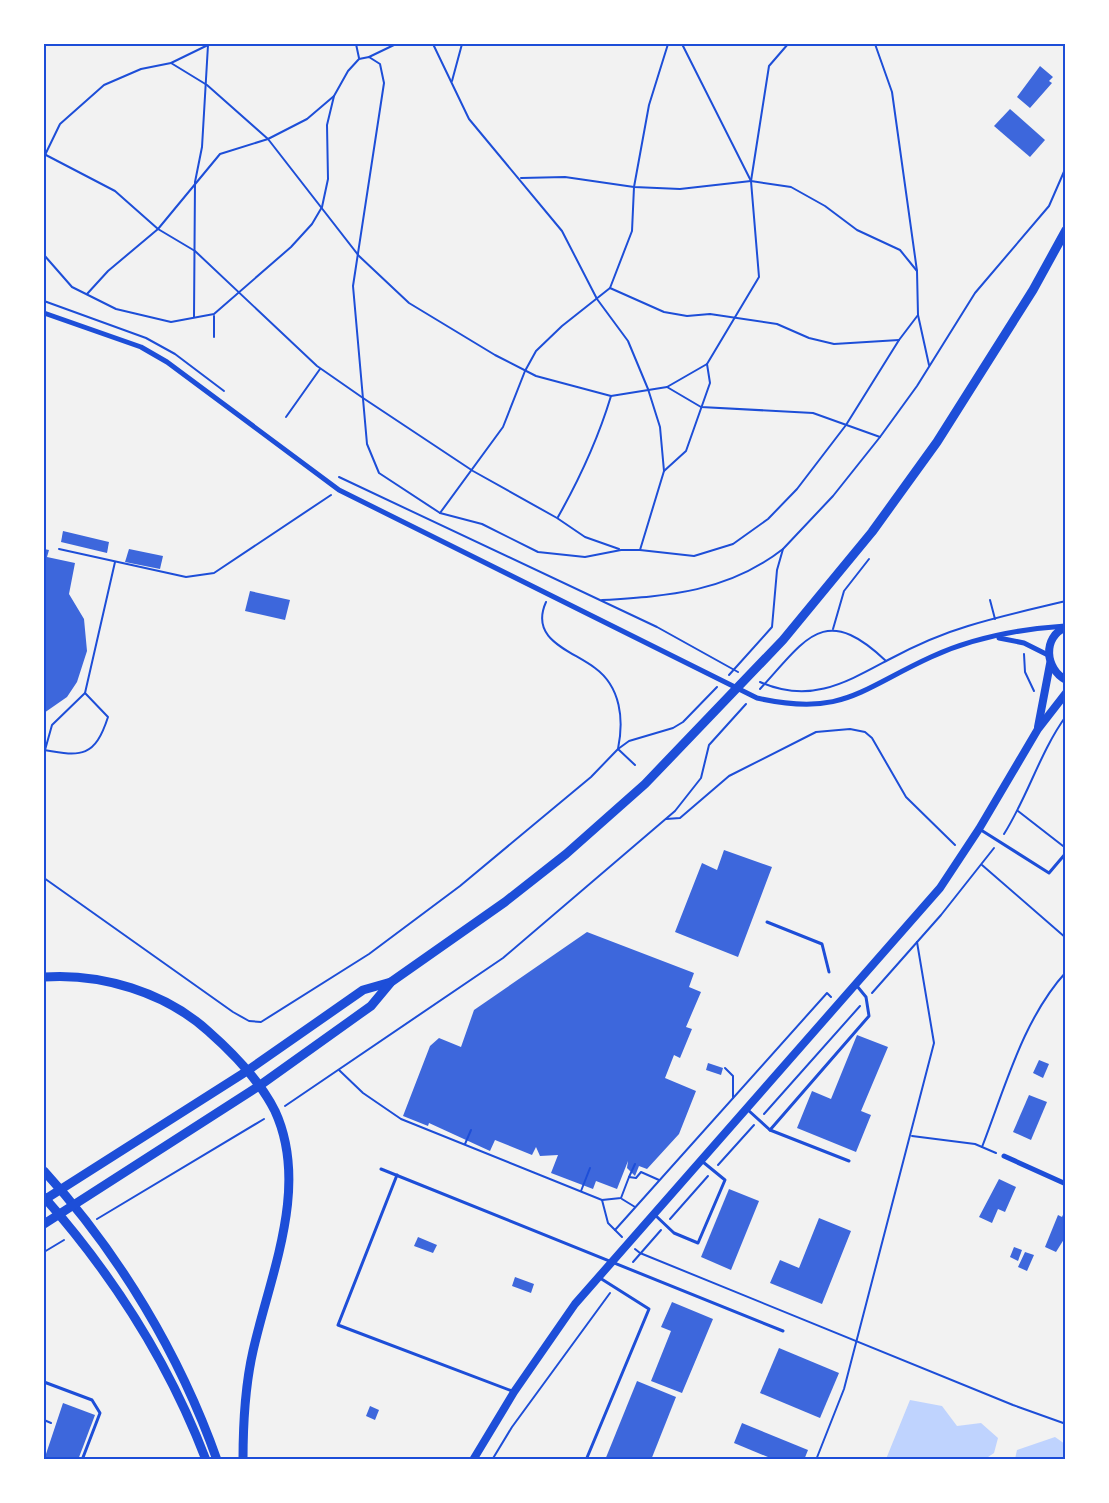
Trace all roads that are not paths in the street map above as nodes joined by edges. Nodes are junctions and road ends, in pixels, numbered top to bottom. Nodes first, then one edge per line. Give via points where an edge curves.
1 (1065, 230) edge
2 (44, 313) edge
3 (1065, 626) edge
4 (998, 637) junction
5 (1049, 659) junction
6 (1065, 680) edge
7 (1065, 693) edge
8 (1038, 729) junction
9 (979, 829) junction
10 (1065, 850) edge
11 (767, 922) dead end
12 (828, 972) dead end
13 (44, 977) edge
14 (391, 982) junction
15 (856, 985) junction
16 (247, 1071) junction
17 (259, 1086) junction
18 (746, 1109) junction
19 (770, 1130) junction
20 (1004, 1156) road end
21 (701, 1160) junction
22 (849, 1161) dead end
23 (381, 1168) dead end
24 (44, 1171) edge
25 (397, 1175) junction
26 (1065, 1184) edge
27 (44, 1198) edge
28 (653, 1214) junction
29 (44, 1224) edge
30 (612, 1261) junction
31 (598, 1277) junction
32 (783, 1331) dead end
33 (44, 1382) edge
34 (514, 1392) junction
35 (82, 1460) edge
36 (206, 1460) edge
37 (218, 1460) edge
38 (243, 1460) edge
39 (473, 1460) edge
40 (586, 1460) edge

1 - 14 highway via 1033,290 937,442 872,532 783,640 693,737 567,854
2 - 4 street via 141,347 167,362 339,490 757,698 812,706 835,703 954,648
3 - 4 street via 1025,628
3 - 5 main road via 1051,640
4 - 5 street via 1024,643
5 - 6 main road via 1057,676
5 - 8 main road
7 - 8 main road
8 - 9 main road
9 - 10 lane via 1049,873
9 - 15 main road via 940,888
11 - 12 lane via 822,944
13 - 16 highway via 107,983 172,1005 198,1022
14 - 16 highway via 363,990
14 - 17 highway via 371,1006
15 - 18 main road
15 - 19 lane via 866,999 869,1016
16 - 17 highway
16 - 27 highway
17 - 29 highway
17 - 38 highway via 275,1112 290,1177 288,1216 252,1353
18 - 19 lane
18 - 21 main road
19 - 22 lane
20 - 26 street
21 - 28 main road
21 - 28 lane via 725,1180 698,1243 674,1233
23 - 25 lane
24 - 37 highway via 98,1237 151,1318 188,1389
25 - 30 lane
25 - 34 lane via 338,1324
27 - 36 highway via 85,1247 165,1367
28 - 30 main road
30 - 31 main road
30 - 32 lane
31 - 34 main road
31 - 40 lane via 649,1309
33 - 35 lane via 92,1400 100,1413
34 - 39 main road

